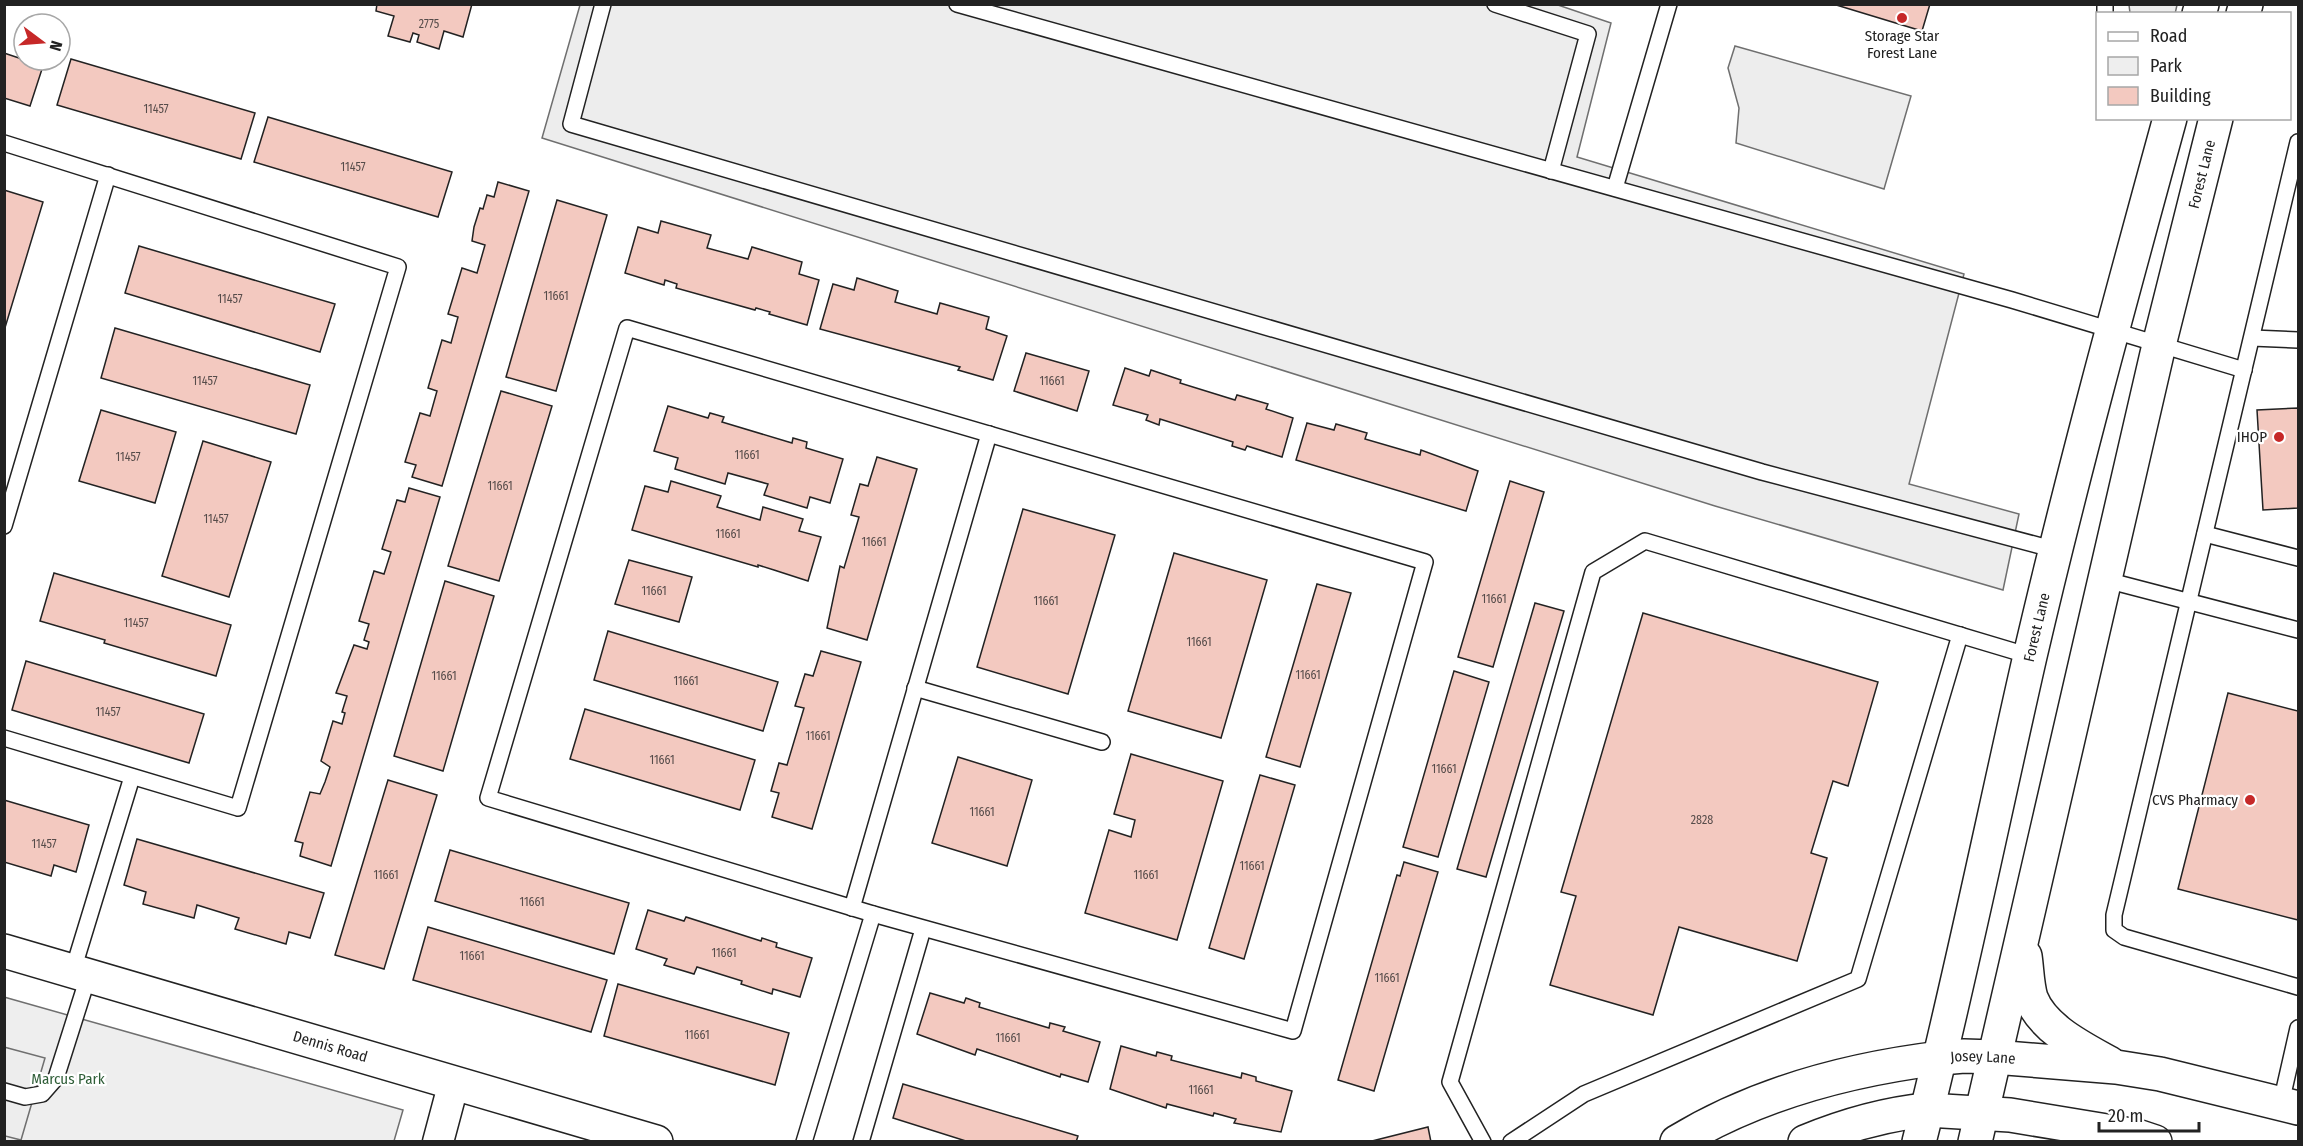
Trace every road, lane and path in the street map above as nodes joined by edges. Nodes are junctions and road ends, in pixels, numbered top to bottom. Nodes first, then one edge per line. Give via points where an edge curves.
1 (603, 4) edge
2 (957, 4) edge
3 (1495, 4) edge
4 (1669, 4) edge
5 (2169, 120) edge
6 (2215, 120) edge
7 (2298, 142) edge
8 (4, 143) edge
9 (1551, 171) junction
10 (108, 175) junction
11 (1615, 188) junction
12 (2112, 331) junction
13 (2252, 338) junction
14 (2298, 340) edge
15 (2159, 345) junction
16 (2244, 370) junction
17 (989, 434) junction
18 (4, 526) edge
19 (2205, 534) junction
20 (2056, 550) junction
21 (2298, 558) edge
22 (2106, 580) junction
23 (2188, 601) junction
24 (2298, 630) edge
25 (1960, 635) junction
26 (2030, 656) junction
27 (915, 688) junction
28 (4, 738) edge
29 (1102, 742) dead end
30 (132, 777) junction
31 (852, 908) junction
32 (873, 914) junction
33 (923, 929) junction
34 (2023, 937) junction
35 (4, 951) edge
36 (81, 972) junction
37 (2298, 987) edge
38 (2298, 1028) edge
39 (1994, 1057) junction
40 (1941, 1058) junction
41 (2116, 1067) junction
42 (454, 1082) junction
43 (4, 1091) edge
44 (2290, 1105) edge
45 (1927, 1110) junction
46 (1978, 1127) edge
47 (2094, 1129) junction
48 (2142, 1140) edge
49 (438, 1142) edge
50 (656, 1142) edge
51 (804, 1142) edge
52 (861, 1142) edge
53 (1483, 1142) edge
54 (1512, 1142) edge
55 (1677, 1142) edge
56 (1805, 1142) edge
57 (1919, 1142) edge
58 (2051, 1142) edge

1 - 20 lane via 570,124 1796,482
2 - 9 lane
3 - 9 lane via 1588,34
4 - 11 lane
5 - 12 main road, Forest Lane
6 - 15 main road, Forest Lane
7 - 13 lane
8 - 10 lane
9 - 11 lane
10 - 18 lane
10 - 30 lane via 398,267 238,808
11 - 12 lane
12 - 15 lane
12 - 20 main road, Forest Lane
13 - 14 lane
13 - 16 lane
15 - 16 lane
15 - 22 main road, Forest Lane
16 - 19 lane
17 - 27 lane
17 - 31 lane via 627,328 488,798
17 - 33 lane via 1425,562 1293,1031
19 - 21 lane
19 - 23 lane
20 - 26 main road, Forest Lane
22 - 23 lane
22 - 34 main road, Forest Lane
23 - 24 lane
23 - 37 lane via 2117,900 2114,930 2124,937
25 - 26 lane
25 - 53 lane via 1645,541 1593,572 1450,1082
25 - 54 lane via 1858,979 1584,1094
26 - 40 main road, Forest Lane
27 - 29 lane
27 - 31 lane
28 - 30 lane
30 - 36 lane
31 - 32 lane
32 - 33 lane
32 - 51 lane
33 - 52 lane
34 - 39 main road, Forest Lane
34 - 41 main road via 2031,996 2037,1009 2058,1031
35 - 36 main road, Dennis Road
36 - 42 main road, Dennis Road
36 - 43 lane via 56,1078 42,1094 25,1097
38 - 44 lane
39 - 40 main road, Josey Lane
39 - 41 main road, Josey Lane
39 - 46 main road, Forest Lane
40 - 45 main road, Forest Lane
40 - 55 main road, Josey Lane via 1878,1067 1823,1081 1754,1103
41 - 44 main road, Josey Lane
42 - 49 street
42 - 50 main road, Dennis Road
45 - 46 main road
45 - 56 main road via 1872,1119
45 - 57 main road, Forest Lane
46 - 47 main road
47 - 48 main road
47 - 58 main road

